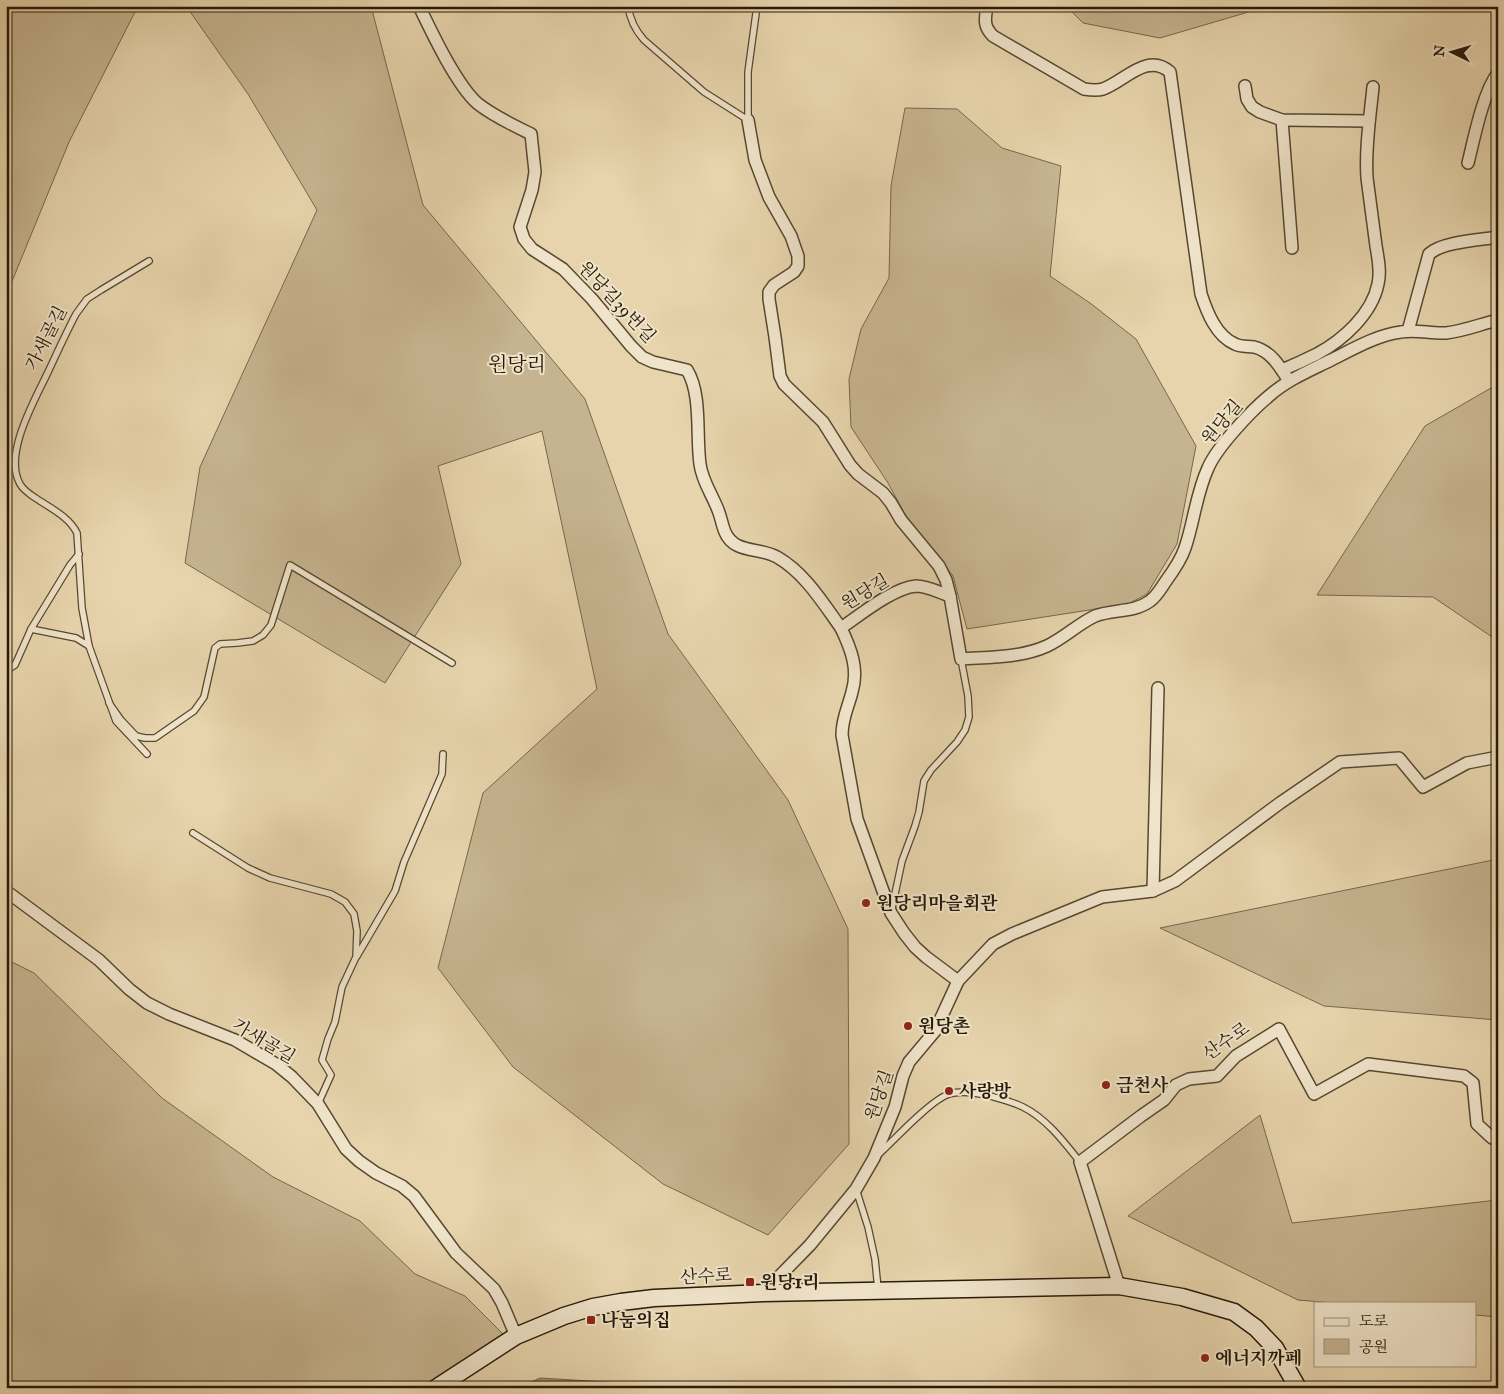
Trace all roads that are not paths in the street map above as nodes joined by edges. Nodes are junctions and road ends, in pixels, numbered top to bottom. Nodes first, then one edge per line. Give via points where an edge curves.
1 (418, 6) edge
2 (628, 6) edge
3 (757, 6) edge
4 (987, 6) edge
5 (1498, 73) edge
6 (1246, 86) dead end
7 (1373, 87) dead end
8 (748, 120) junction
9 (1282, 120) junction
10 (1370, 121) junction
11 (1468, 163) dead end
12 (1498, 237) edge
13 (1292, 248) dead end
14 (149, 261) dead end
15 (1498, 320) edge
16 (1408, 331) junction
17 (1282, 370) junction
18 (1289, 381) junction
19 (79, 554) junction
20 (950, 596) junction
21 (31, 628) junction
22 (841, 628) junction
23 (89, 646) junction
24 (961, 659) junction
25 (452, 663) dead end
26 (6, 671) edge
27 (1158, 688) dead end
28 (109, 703) junction
29 (147, 754) dead end
30 (443, 754) dead end
31 (1498, 757) edge
32 (192, 833) dead end
33 (6, 890) edge
34 (1153, 891) junction
35 (892, 913) junction
36 (356, 957) junction
37 (958, 981) junction
38 (318, 1104) junction
39 (1498, 1138) edge
40 (874, 1158) junction
41 (1080, 1162) junction
42 (856, 1189) junction
43 (1119, 1286) junction
44 (878, 1291) junction
45 (763, 1293) junction
46 (516, 1336) junction
47 (436, 1388) edge
48 (1298, 1388) edge

1 - 22 street, 원당길39번길 via 453,71 476,102 531,134 534,172 532,190 520,227 524,239 532,249 563,269 642,356 687,370 696,393 700,465 725,533 743,548 776,556 790,566
2 - 8 lane via 636,31 644,40 704,92
3 - 8 lane via 748,72
4 - 17 street via 985,23 993,36 1084,89 1103,89 1146,66 1164,67 1170,72 1201,294 1206,308 1226,339 1236,345 1264,351
5 - 11 street via 1486,95
6 - 9 street via 1247,99 1252,107
7 - 10 street
8 - 20 street via 755,160 798,256 794,272 769,292 780,376 784,384 823,422 858,474 892,503 901,520 939,566
9 - 10 street
9 - 13 street
10 - 17 street via 1367,177 1379,266 1375,296 1367,311 1333,343
12 - 16 street via 1444,246 1429,254
14 - 19 lane, 가새골길 via 87,299 76,314 19,439 16,471 20,484 73,525
15 - 16 street, 원당길 via 1446,333
16 - 18 street, 원당길 via 1358,346
17 - 18 street
18 - 24 street, 원당길 via 1251,413 1218,451 1199,492 1186,547 1158,594 1140,606 1096,616 1030,652
19 - 21 lane
19 - 23 lane, 가새골길 via 82,608
20 - 22 street, 원당길 via 917,586 897,591
20 - 24 street
21 - 23 lane via 76,638
21 - 26 lane via 15,665
22 - 35 street, 원당길 via 855,664 855,678 842,722 842,735 857,819
23 - 28 lane, 가새골길
24 - 35 lane via 969,717 957,742 930,770 924,781 919,812 902,860
25 - 28 lane via 290,565 271,625 263,635 253,641 220,644 214,648 204,697 194,711 155,738 145,738 136,736
27 - 34 street
28 - 29 lane via 116,720
30 - 36 lane via 442,774 395,890
31 - 34 street via 1467,763 1423,787 1400,758 1340,762 1175,881
32 - 36 lane via 270,878 331,894 345,902 354,914
33 - 38 street, 가새골길 via 99,960 147,1003 235,1040 276,1064
34 - 37 street via 1102,897 1012,934 993,944
35 - 37 street, 원당길 via 915,947
36 - 38 lane via 342,987 322,1060 331,1075
37 - 40 street, 원당길 via 936,1031 909,1062
38 - 46 street, 가새골길 via 346,1148 359,1161 414,1196 456,1253 494,1289
39 - 41 street, 산수로 via 1492,1138 1477,1124 1473,1083 1464,1076 1368,1064 1314,1094 1279,1029 1236,1056 1217,1076 1189,1079 1176,1085 1164,1100
40 - 41 lane via 931,1106 948,1094 963,1092 980,1093 1023,1107 1062,1139
40 - 42 street, 원당길
41 - 43 street
42 - 44 lane via 875,1259
42 - 45 street, 원당길 via 810,1245
43 - 44 main road, 산수로
43 - 48 main road, 산수로 via 1182,1297 1234,1312 1275,1348
44 - 45 main road, 산수로
45 - 46 main road, 산수로 via 622,1302 564,1316
46 - 47 main road, 산수로

